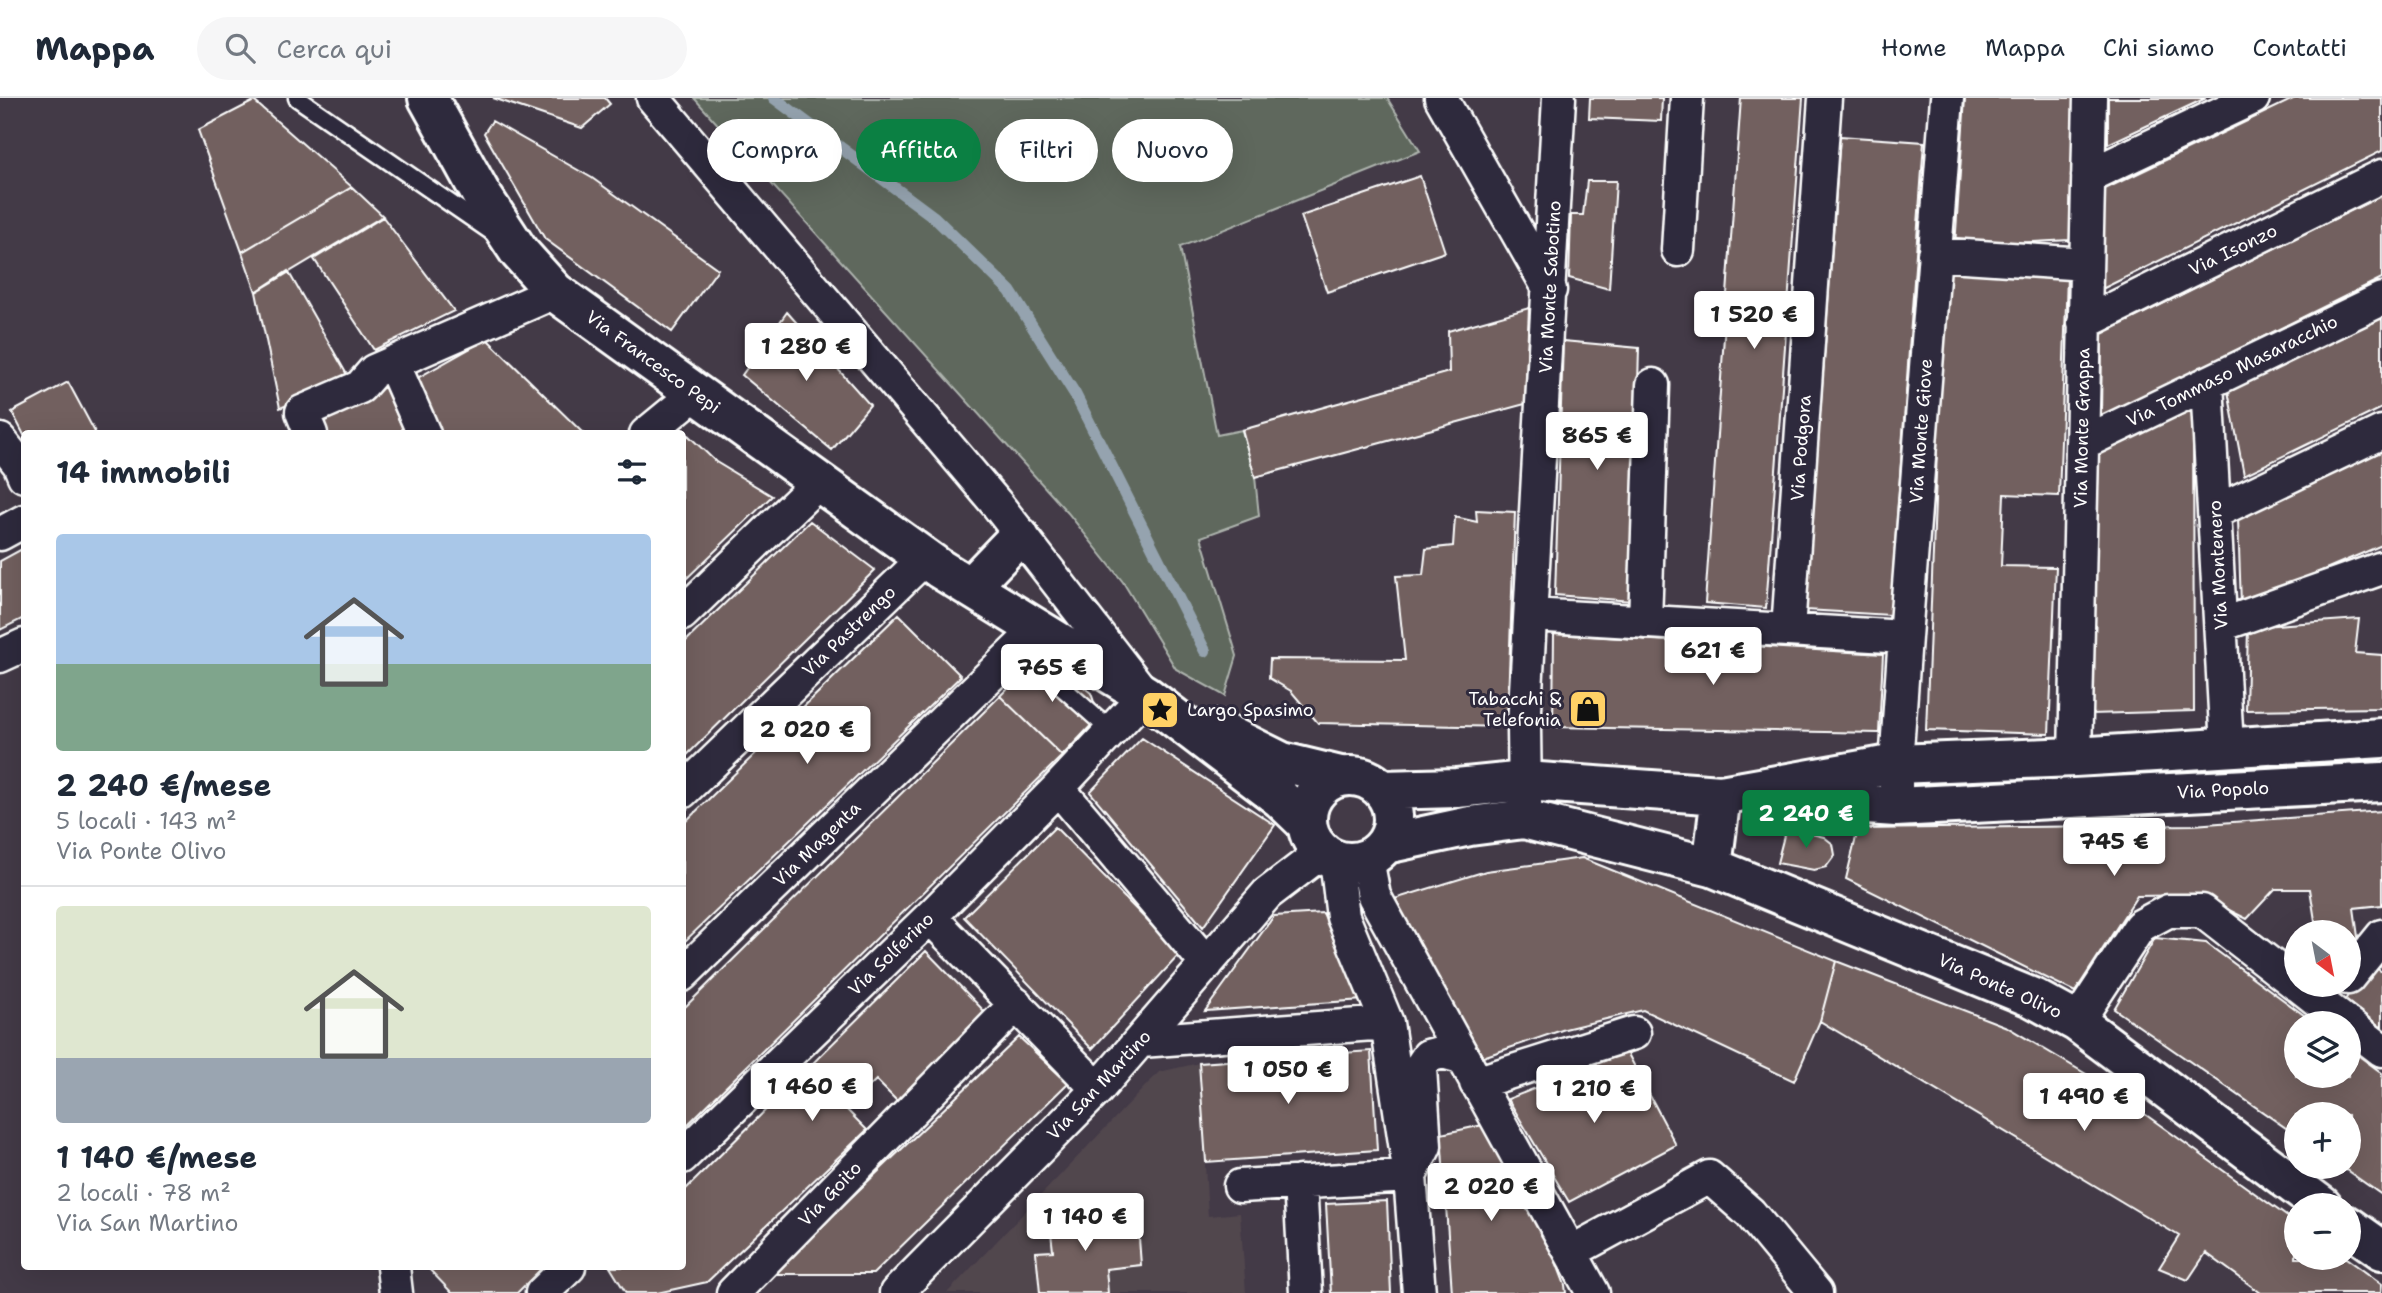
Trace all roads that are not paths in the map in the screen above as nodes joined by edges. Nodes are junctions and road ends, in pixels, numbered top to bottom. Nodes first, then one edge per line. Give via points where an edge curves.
1 (297, 98) edge
2 (428, 98) edge
3 (653, 98) edge
4 (1441, 98) edge
5 (1559, 98) edge
6 (1687, 98) edge
7 (1825, 98) edge
8 (1947, 98) edge
9 (2090, 98) edge
10 (2253, 98) edge
11 (2088, 176) junction
12 (2382, 176) edge
13 (1678, 250) dead end
14 (519, 252) junction
15 (1934, 254) junction
16 (2086, 264) junction
17 (1550, 290) junction
18 (555, 292) junction
19 (2382, 299) edge
20 (2084, 323) junction
21 (383, 367) junction
22 (2207, 383) junction
23 (1653, 385) dead end
24 (696, 393) junction
25 (306, 423) edge
26 (422, 430) edge
27 (651, 430) edge
28 (2382, 432) edge
29 (0, 440) edge
30 (2083, 443) junction
31 (21, 469) edge
32 (819, 482) junction
33 (2215, 512) junction
34 (21, 523) edge
35 (0, 534) edge
36 (1019, 536) junction
37 (2382, 568) edge
38 (945, 571) junction
39 (686, 610) edge
40 (1531, 615) junction
41 (1645, 622) junction
42 (2221, 625) junction
43 (1788, 630) junction
44 (1905, 637) junction
45 (1028, 639) junction
46 (21, 646) edge
47 (0, 656) edge
48 (1145, 695) junction
49 (2382, 738) edge
50 (1104, 739) junction
51 (2227, 747) junction
52 (2075, 757) junction
53 (1896, 764) junction
54 (1340, 776) junction
55 (1525, 781) junction
56 (2382, 782) edge
57 (686, 789) edge
58 (1058, 789) junction
59 (1383, 790) junction
60 (1721, 795) junction
61 (1896, 807) junction
62 (1524, 819) junction
63 (1335, 852) junction
64 (1712, 867) junction
65 (930, 917) junction
66 (2382, 936) edge
67 (2361, 962) edge
68 (1207, 964) junction
69 (686, 971) edge
70 (2284, 975) edge
71 (2320, 998) edge
72 (1016, 1004) junction
73 (2341, 1010) edge
74 (2077, 1022) junction
75 (1387, 1023) junction
76 (1634, 1034) dead end
77 (1141, 1041) junction
78 (2382, 1050) edge
79 (1468, 1070) junction
80 (1098, 1090) junction
81 (686, 1153) edge
82 (1410, 1176) junction
83 (1300, 1182) junction
84 (1240, 1186) dead end
85 (2305, 1193) edge
86 (2361, 1235) edge
87 (2382, 1250) edge
88 (1570, 1252) junction
89 (393, 1270) edge
90 (566, 1270) edge
91 (396, 1293) edge
92 (542, 1293) edge
93 (733, 1293) edge
94 (896, 1293) edge
95 (1306, 1293) edge
96 (1419, 1293) edge
97 (1594, 1293) edge
98 (1816, 1293) edge

1 - 14 lane
2 - 14 main road, Via Francesco Pepi
3 - 36 street via 996,503
4 - 17 street
5 - 17 street, Via Monte Sabotino
6 - 13 street
7 - 43 street, Via Podgora
8 - 15 street, Via Monte Giove
9 - 11 street, Via Monte Grappa
10 - 11 street
11 - 16 street, Via Monte Grappa
12 - 20 street, Via Isonzo
14 - 18 main road, Via Francesco Pepi
15 - 16 street
15 - 44 street, Via Monte Giove
16 - 20 street, Via Monte Grappa
17 - 40 street, Via Monte Sabotino
18 - 21 street
18 - 24 main road, Via Francesco Pepi
19 - 22 street, Via Tommaso Masaracchio
20 - 30 street, Via Monte Grappa
21 - 25 street
21 - 26 street
22 - 30 street, Via Tommaso Masaracchio
22 - 33 street, Via Montenero
23 - 41 street
24 - 27 street
24 - 32 main road, Via Francesco Pepi
28 - 33 street
29 - 31 street
30 - 52 street, Via Monte Grappa
32 - 38 main road, Via Francesco Pepi
32 - 39 street
33 - 42 street, Via Montenero
34 - 35 street
36 - 38 main road
36 - 48 street
37 - 42 street
38 - 45 main road, Via Francesco Pepi
38 - 57 street, Via Pastrengo
40 - 41 street
40 - 55 street, Via Monte Sabotino
41 - 43 street
42 - 51 street, Via Montenero
43 - 44 street
44 - 53 street, Via Monte Giove
45 - 48 main road, Via Francesco Pepi
45 - 50 lane
45 - 69 street, Via Magenta
46 - 47 street
48 - 50 street, Via Solferino
48 - 54 main road via 1282,762
48 - 63 main road via 1281,799
49 - 51 main road
50 - 58 street, Via Solferino
51 - 52 main road
52 - 53 main road
53 - 60 main road
53 - 61 street, Via Monte Giove
54 - 59 main road via 1363,777
54 - 63 main road via 1328,781 1311,799
55 - 59 main road
55 - 60 main road
55 - 62 street, Via Monte Sabotino
56 - 61 main road, Via Popolo
58 - 65 street, Via Solferino
58 - 68 street
59 - 63 main road via 1394,817 1392,831
60 - 61 main road, Via Popolo
60 - 64 main road
62 - 63 main road
62 - 64 main road, Via Ponte Olivo
63 - 68 street, Via San Martino via 1267,894
63 - 75 street via 1343,917
63 - 79 street via 1374,895
64 - 74 main road, Via Ponte Olivo via 2033,998
65 - 72 street
65 - 81 street, Via Solferino
66 - 67 street
68 - 77 street, Via San Martino
70 - 74 street via 2202,911 2168,911 2140,926
71 - 73 street
72 - 80 street
72 - 93 street, Via Goito
73 - 78 street
74 - 85 main road, Via Ponte Olivo
75 - 77 street
75 - 82 street
76 - 79 street
77 - 80 street, Via San Martino
79 - 82 street via 1443,1052 1428,1056 1420,1068 1425,1146
79 - 88 street
80 - 94 street, Via San Martino
82 - 83 street
82 - 96 street
83 - 84 street
83 - 95 street
86 - 87 main road
88 - 97 street
88 - 98 street via 1709,1177 1750,1213
89 - 91 street
90 - 92 street

